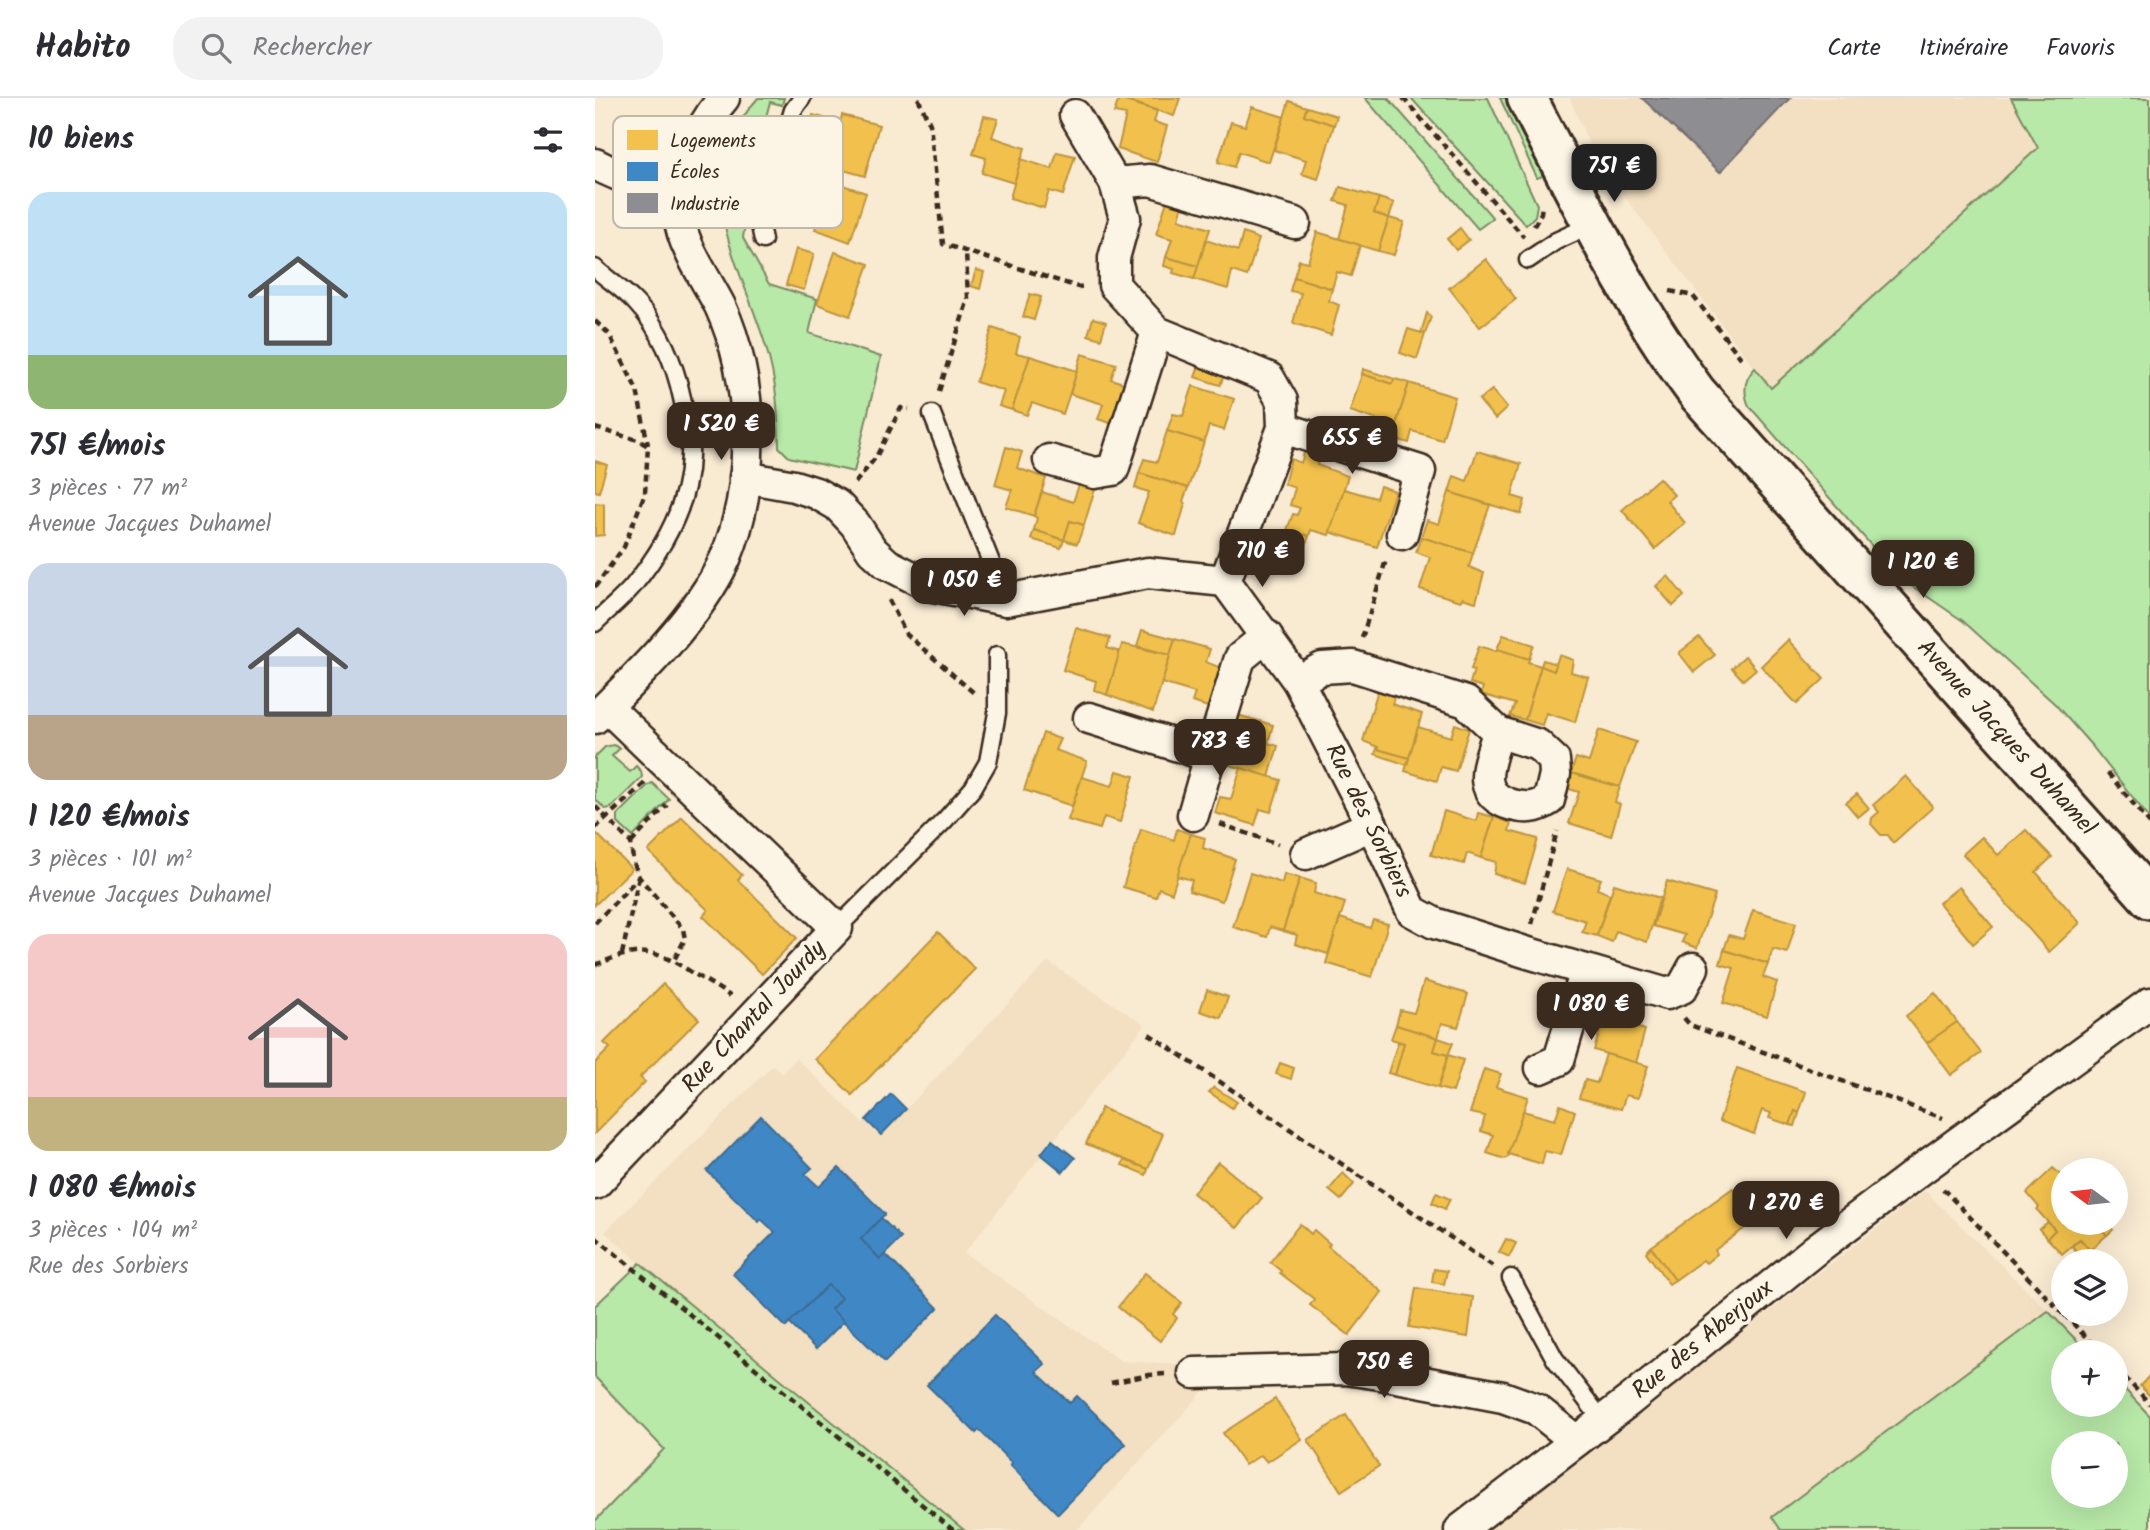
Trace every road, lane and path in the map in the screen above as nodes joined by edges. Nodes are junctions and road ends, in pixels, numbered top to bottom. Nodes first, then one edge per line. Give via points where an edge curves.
1 (724, 98) edge
2 (802, 98) edge
3 (918, 98) edge
4 (1403, 98) edge
5 (1527, 98) edge
6 (1075, 115) dead end
7 (711, 116) edge
8 (791, 116) edge
9 (595, 164) edge
10 (613, 173) edge
11 (1115, 183) junction
12 (1295, 223) dead end
13 (1591, 225) junction
14 (682, 228) edge
15 (760, 228) edge
16 (763, 240) dead end
17 (966, 251) junction
18 (1533, 256) joint
19 (595, 268) edge
20 (1114, 285) junction
21 (595, 321) edge
22 (1157, 332) junction
23 (932, 414) junction
24 (595, 428) edge
25 (1283, 428) junction
26 (648, 446) junction
27 (1049, 460) dead end
28 (745, 477) junction
29 (837, 505) junction
30 (1402, 534) joint
31 (887, 564) junction
32 (1225, 581) junction
33 (1006, 600) junction
34 (612, 606) junction
35 (595, 623) edge
36 (1267, 636) junction
37 (997, 655) dead end
38 (1353, 666) junction
39 (1298, 681) junction
40 (599, 707) edge
41 (997, 713) junction
42 (1089, 718) dead end
43 (1498, 732) junction
44 (1210, 756) junction
45 (2108, 773) dead end
46 (651, 777) dead end
47 (673, 799) dead end
48 (1549, 800) junction
49 (595, 806) edge
50 (1193, 815) joint
51 (607, 818) junction
52 (2150, 824) edge
53 (1372, 825) junction
54 (595, 828) edge
55 (631, 843) junction
56 (1306, 854) joint
57 (639, 877) junction
58 (2150, 899) edge
59 (595, 923) edge
60 (837, 928) junction
61 (1524, 952) junction
62 (622, 954) junction
63 (674, 960) junction
64 (595, 965) edge
65 (1693, 968) dead end
66 (1586, 970) junction
67 (1667, 994) junction
68 (739, 1003) dead end
69 (2150, 1003) edge
70 (1149, 1034) dead end
71 (1541, 1068) dead end
72 (1971, 1133) junction
73 (1923, 1168) junction
74 (595, 1184) edge
75 (595, 1237) edge
76 (1511, 1278) joint
77 (2051, 1301) edge
78 (2075, 1326) edge
79 (2089, 1340) edge
80 (1194, 1373) joint
81 (2128, 1381) edge
82 (1111, 1383) dead end
83 (2150, 1404) edge
84 (1602, 1420) junction
85 (1576, 1441) junction
86 (953, 1530) edge
87 (1460, 1530) edge

1 - 7 street
2 - 8 lane
3 - 17 path via 930,124 943,244
4 - 18 path
5 - 13 main road, Avenue Jacques Duhamel
6 - 11 street
9 - 10 street
11 - 12 street via 1150,180
11 - 20 street via 1125,218 1114,258
13 - 18 lane
13 - 58 main road, Avenue Jacques Duhamel via 1655,334 1697,393
14 - 28 street via 734,347 747,412
15 - 16 lane
17 - 20 path via 1077,286
17 - 23 path via 968,299
19 - 34 lane via 636,303 669,355 688,422 691,454 671,530 632,587
20 - 22 street
21 - 26 path via 609,334 638,390
22 - 25 street via 1269,378 1282,401
22 - 27 street via 1113,470 1095,473
23 - 29 path via 901,408 876,457
23 - 33 lane
24 - 26 path
25 - 30 street via 1420,471
25 - 32 street
26 - 34 path via 645,493 624,547 595,587
28 - 29 street via 794,486
28 - 40 street via 736,527 706,593 677,631
29 - 31 street
30 - 38 path via 1390,548
31 - 33 street via 928,585
31 - 41 path via 890,602 906,634
32 - 33 street via 1148,573
32 - 36 street, Rue des Sorbiers
34 - 35 lane
36 - 39 street, Rue des Sorbiers
36 - 44 street via 1240,658
37 - 41 lane
38 - 39 street via 1322,668
38 - 43 street via 1466,702
39 - 53 street, Rue des Sorbiers
40 - 60 street, Rue Chantal Jourdy
41 - 60 lane via 988,762 972,788
42 - 44 street
43 - 48 street via 1538,745 1554,760
43 - 48 street via 1486,778 1490,793 1499,801 1526,808
44 - 50 street
45 - 52 path
46 - 51 path
47 - 55 path
48 - 61 path via 1558,829
49 - 51 path
50 - 56 path
51 - 54 path
51 - 55 path
53 - 56 street
53 - 61 street, Rue des Sorbiers via 1412,911 1434,923
55 - 57 path
57 - 59 path
57 - 62 path
57 - 63 path via 683,929 685,939
60 - 74 street, Rue Chantal Jourdy
61 - 66 street, Rue des Sorbiers
62 - 63 path via 655,952
62 - 64 path
63 - 68 path
65 - 67 street via 1682,988
66 - 67 street, Rue des Sorbiers
66 - 71 street via 1559,1060
67 - 72 path via 1690,1026 1944,1118
69 - 72 street, Rue des Aberjoux
70 - 76 path
72 - 73 street, Rue des Aberjoux
73 - 77 path
73 - 84 street, Rue des Aberjoux
75 - 86 path
76 - 84 lane via 1555,1359
78 - 79 path
80 - 82 path
80 - 85 street via 1346,1370 1398,1377 1503,1397 1536,1409
81 - 83 path
84 - 85 street, Rue des Aberjoux
85 - 87 street, Rue des Aberjoux

